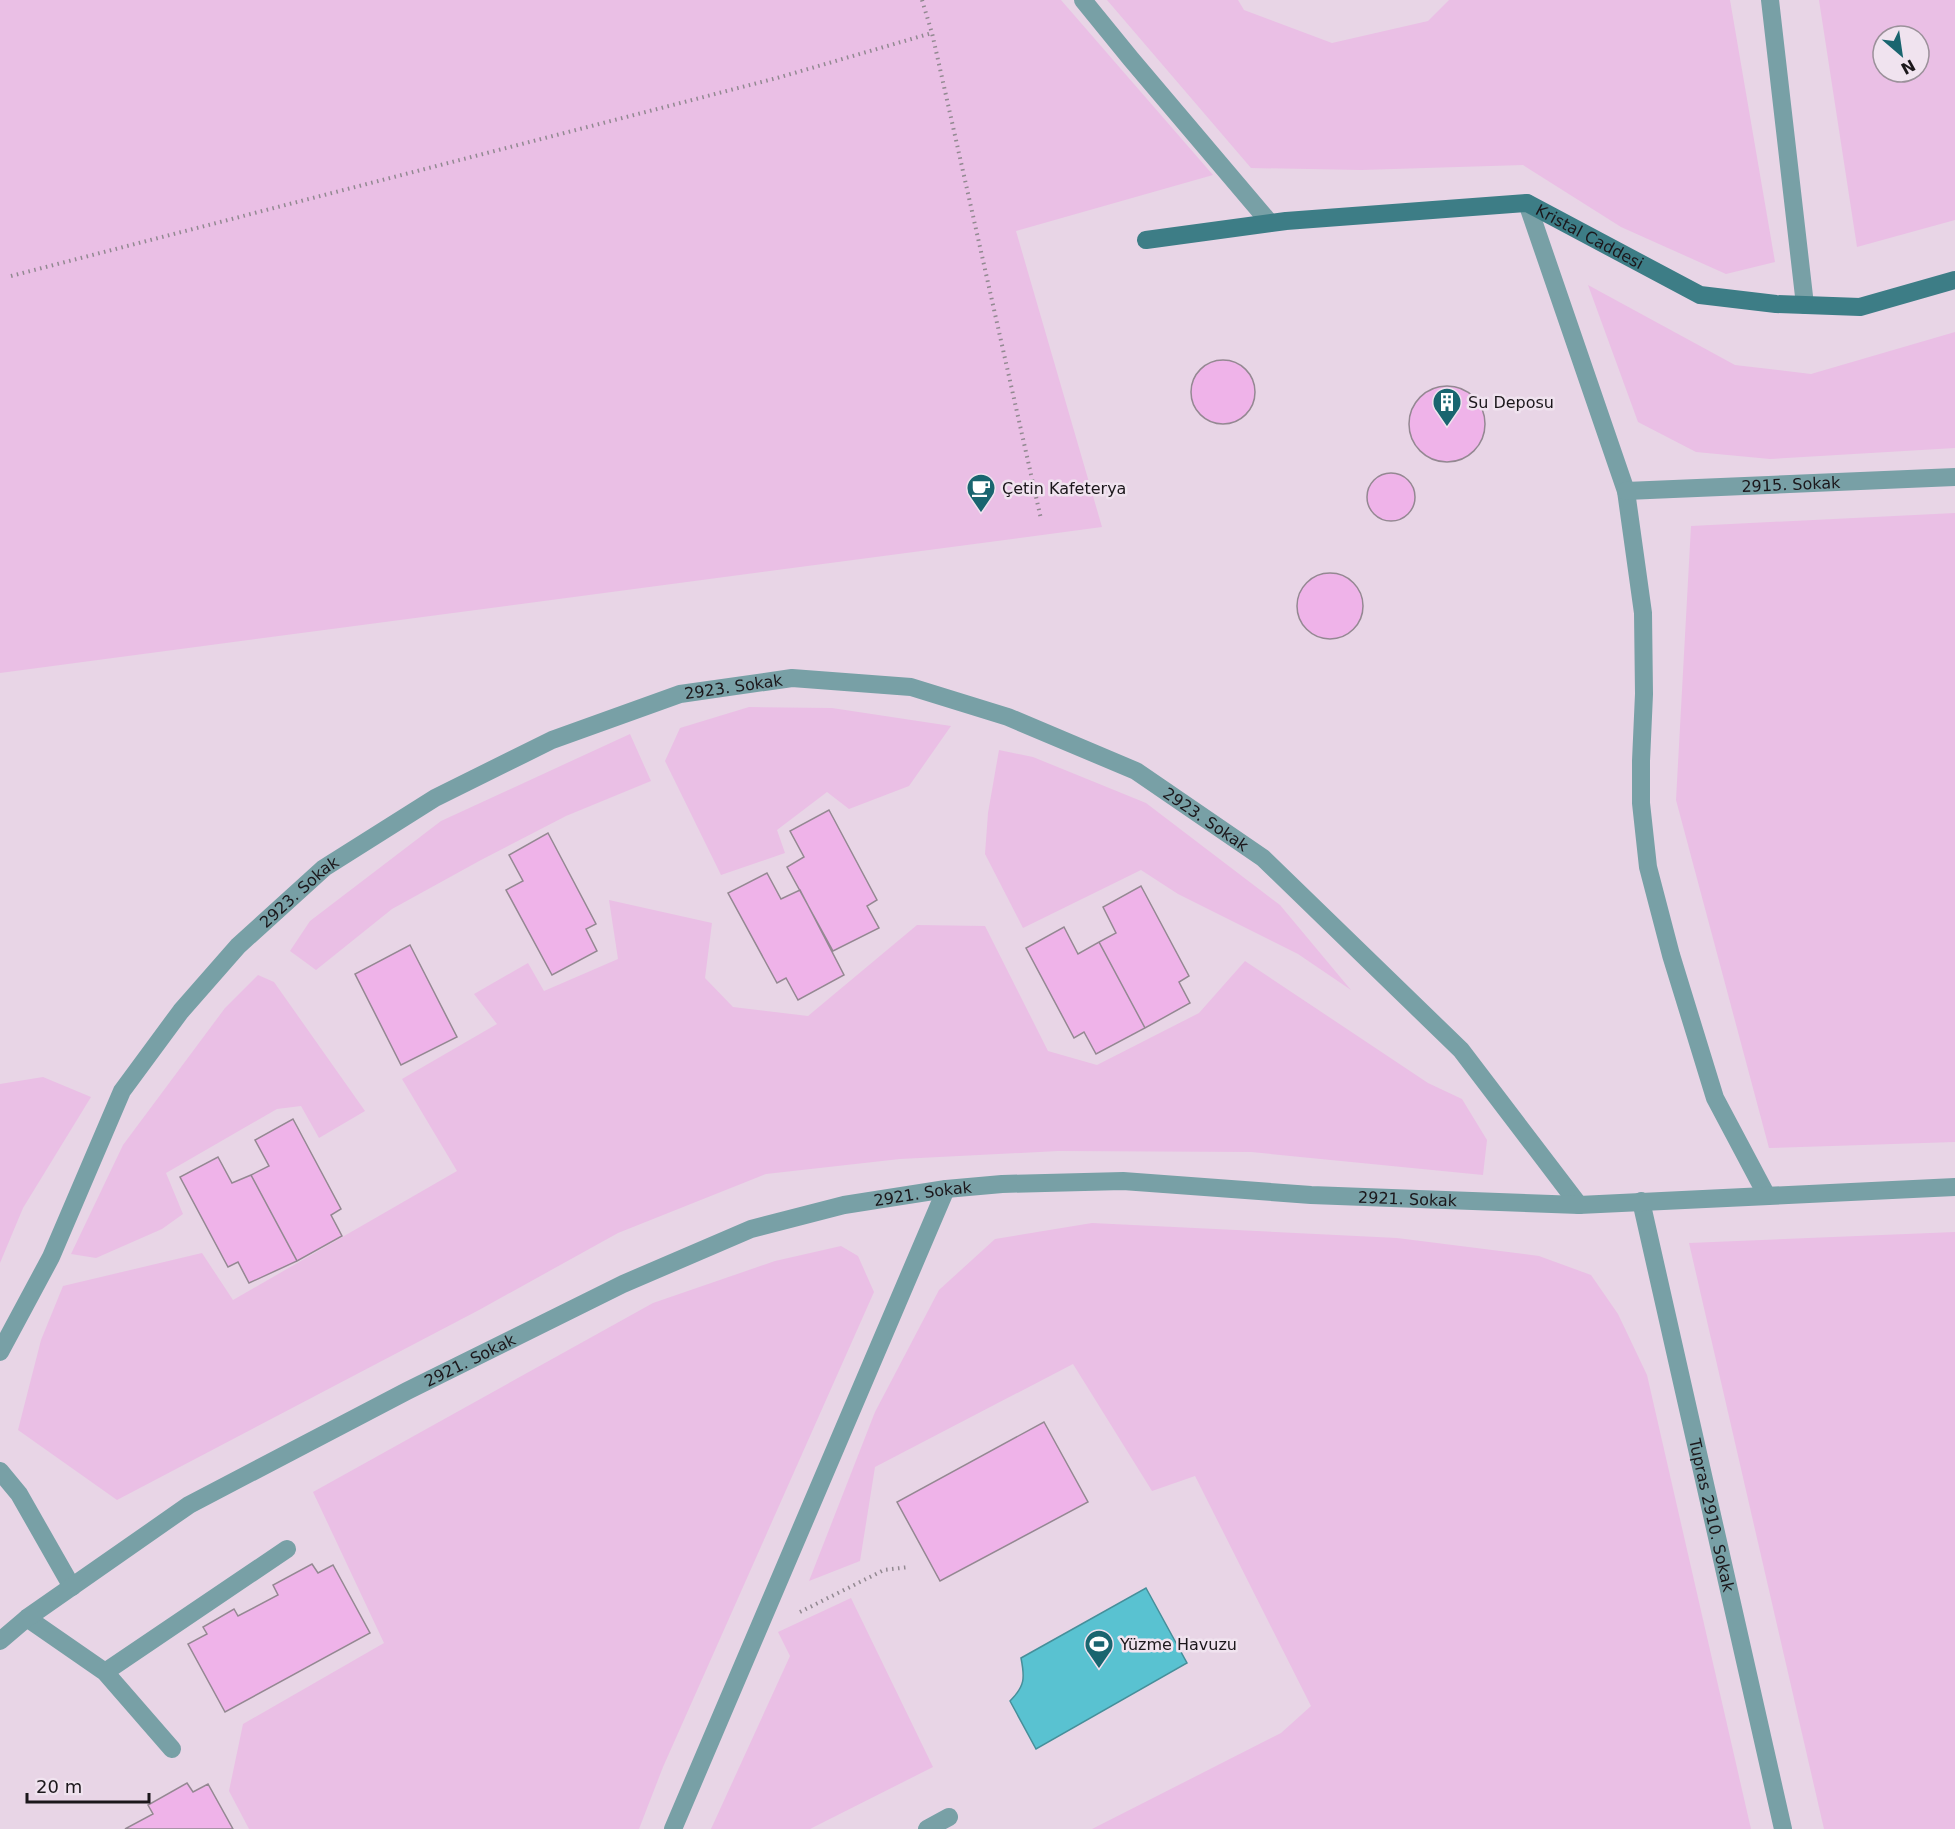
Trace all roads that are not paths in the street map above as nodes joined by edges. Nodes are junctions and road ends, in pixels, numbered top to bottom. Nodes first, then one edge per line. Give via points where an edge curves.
1 (1083, 0) edge
2 (1770, 0) edge
3 (1527, 203) junction
4 (1270, 223) junction
5 (1146, 240) dead end
6 (1955, 280) edge
7 (1805, 305) junction
8 (1955, 477) edge
9 (1626, 491) junction
10 (1955, 1187) edge
11 (946, 1189) junction
12 (1767, 1196) junction
13 (1641, 1201) junction
14 (1579, 1204) junction
15 (0, 1352) edge
16 (0, 1472) edge
17 (287, 1549) dead end
18 (72, 1587) junction
19 (27, 1618) junction
20 (0, 1641) edge
21 (105, 1672) junction
22 (172, 1749) dead end
23 (949, 1817) dead end
24 (673, 1829) edge
25 (927, 1829) edge
26 (1783, 1829) edge

1 - 4 street
2 - 7 street
3 - 4 street, Kristal Caddesi
3 - 7 street, Kristal Caddesi via 1700,295
3 - 9 street
4 - 5 street, Kristal Caddesi
6 - 7 street, Kristal Caddesi via 1860,307
8 - 9 street, 2915. Sokak
9 - 12 street via 1643,613 1641,803 1648,867 1715,1098
10 - 12 street, 2921. Sokak
11 - 14 street, 2921. Sokak via 1123,1181 1311,1195
11 - 18 street, 2921. Sokak via 844,1204 751,1229 623,1284 189,1505
11 - 24 street
12 - 13 street, 2921. Sokak
13 - 14 street, 2921. Sokak
13 - 26 street, Tupras 2910. Sokak
14 - 15 street, 2923. Sokak via 1461,1050 1263,858 1136,771 1008,717 911,687 792,678 680,694 552,740 435,798 324,868 238,946 181,1011 122,1091 51,1257
16 - 18 street via 19,1494
17 - 21 street
18 - 19 street, 2921. Sokak
19 - 20 street, 2921. Sokak
19 - 21 street
21 - 22 street
23 - 25 street

